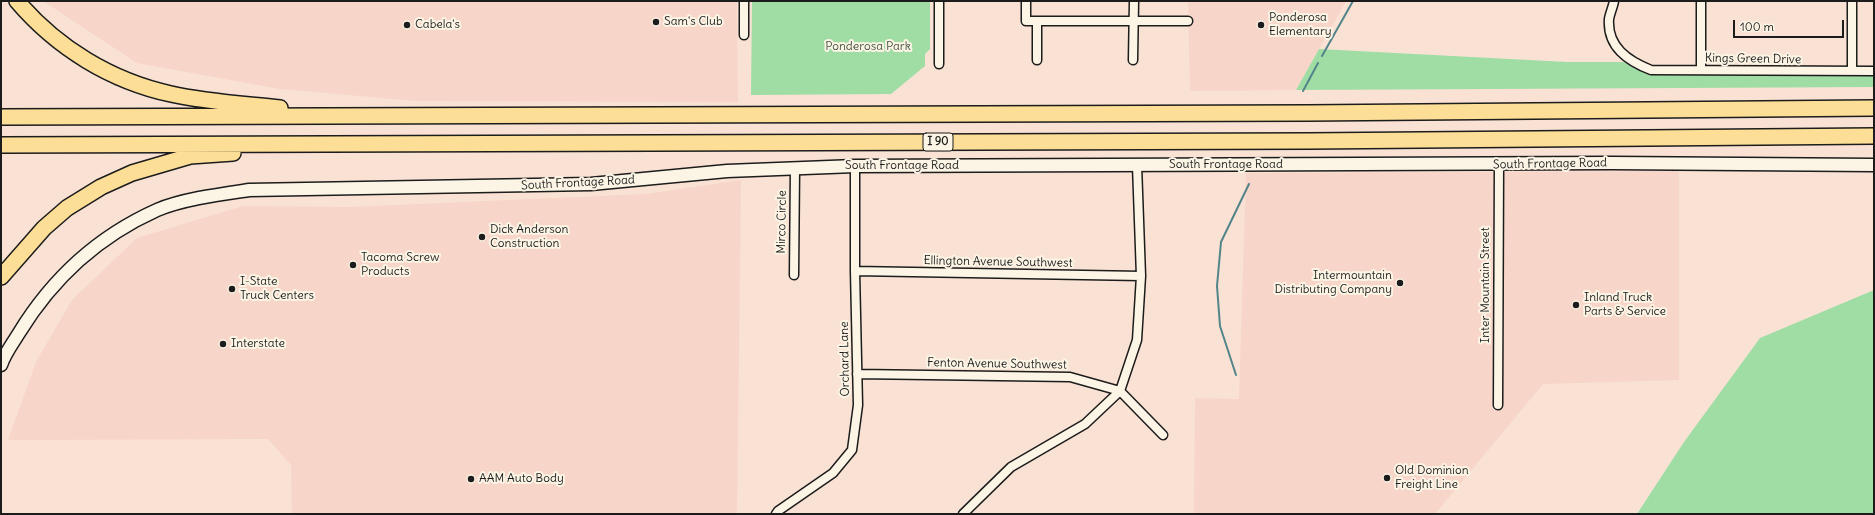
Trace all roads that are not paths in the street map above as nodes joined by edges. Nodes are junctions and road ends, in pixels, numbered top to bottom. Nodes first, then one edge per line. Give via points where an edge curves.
1 (17, 1) edge
2 (744, 1) edge
3 (939, 1) edge
4 (1026, 1) edge
5 (1134, 1) edge
6 (1614, 1) edge
7 (1701, 1) edge
8 (1852, 1) edge
9 (1037, 20) junction
10 (1134, 21) junction
11 (1188, 21) dead end
12 (744, 35) dead end
13 (1037, 60) dead end
14 (1133, 60) dead end
15 (939, 64) dead end
16 (1701, 70) junction
17 (1852, 71) junction
18 (1874, 71) edge
19 (1874, 108) edge
20 (359, 116) junction
21 (1, 117) edge
22 (1874, 136) edge
23 (354, 143) junction
24 (1, 145) edge
25 (1498, 164) junction
26 (1137, 165) junction
27 (1874, 165) edge
28 (855, 166) junction
29 (795, 168) junction
30 (855, 271) junction
31 (794, 275) dead end
32 (1, 276) edge
33 (1141, 276) junction
34 (1, 365) edge
35 (857, 374) junction
36 (1120, 391) junction
37 (1498, 406) dead end
38 (1163, 435) dead end
39 (776, 514) edge
40 (963, 514) edge

1 - 20 highway via 70,50 88,63 128,81 171,94
2 - 12 street
3 - 15 street
4 - 9 street via 1026,20
5 - 10 street
6 - 16 street, Kings Green Drive via 1609,19 1612,38 1619,51 1634,63 1651,70
7 - 16 street
8 - 17 street
9 - 10 street
9 - 13 street
10 - 11 street
10 - 14 street
16 - 17 street, Kings Green Drive
17 - 18 street, Kings Green Drive
19 - 20 highway via 1308,113
20 - 21 highway
22 - 23 highway, I 90 via 1308,141
23 - 24 highway, I 90
23 - 32 highway via 190,156 132,173 101,187 67,208 39,233
25 - 26 main road, South Frontage Road
25 - 27 main road, South Frontage Road
25 - 37 street, Inter Mountain Street
26 - 28 main road, South Frontage Road
26 - 33 street
28 - 29 main road, South Frontage Road
28 - 30 street, Orchard Lane
29 - 31 street, Mirco Circle
29 - 34 main road, South Frontage Road via 727,171 591,184 249,190 202,198 158,209 114,234 83,257 34,308
30 - 33 street, Ellington Avenue Southwest
30 - 35 street, Orchard Lane
33 - 36 street via 1137,340
35 - 36 street, Fenton Avenue Southwest via 1070,377
35 - 39 street, Orchard Lane via 858,405 852,450 833,473
36 - 38 street
36 - 40 street via 1085,424 1011,467

